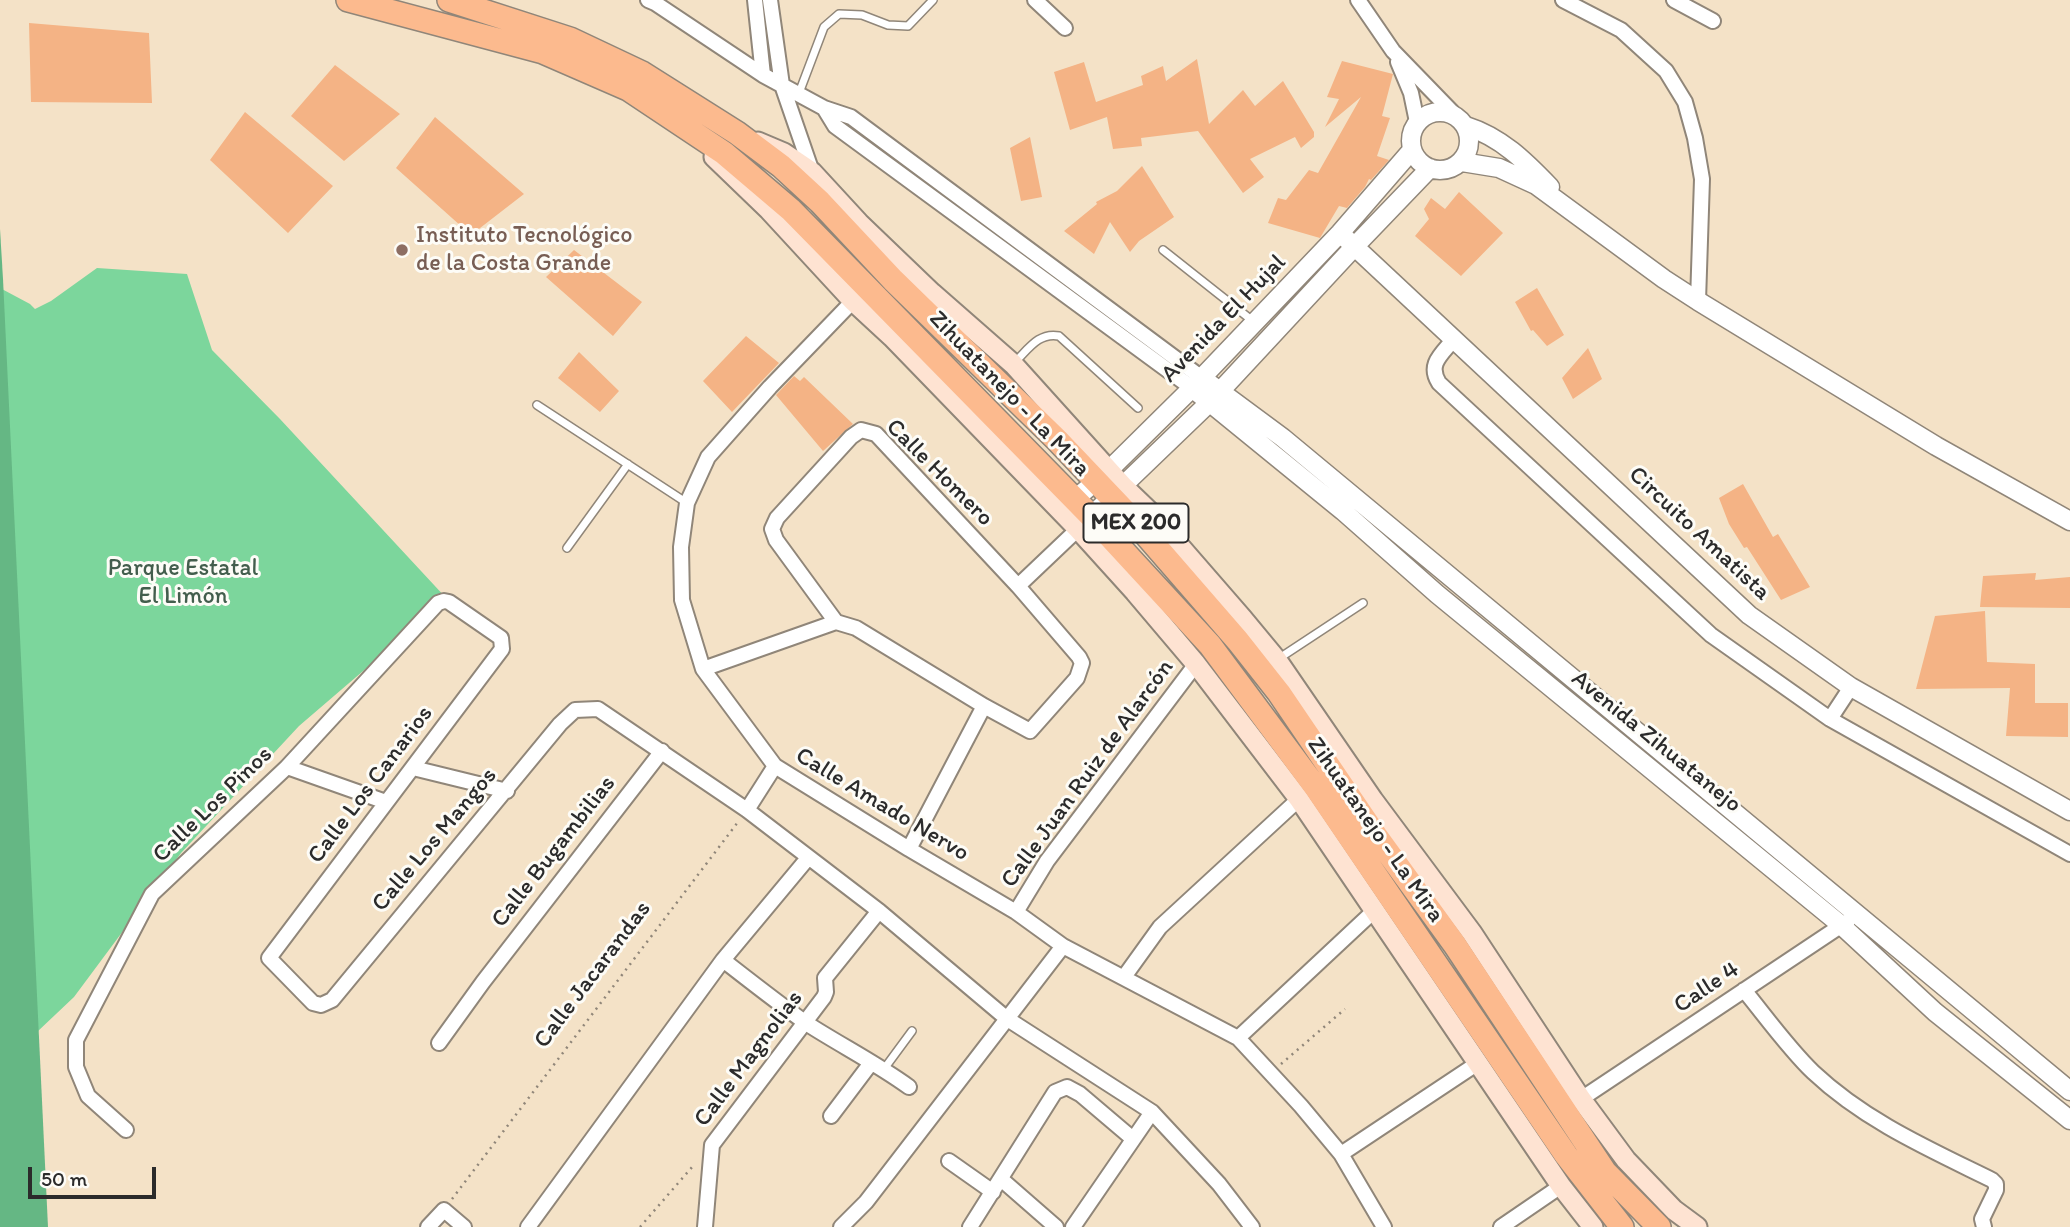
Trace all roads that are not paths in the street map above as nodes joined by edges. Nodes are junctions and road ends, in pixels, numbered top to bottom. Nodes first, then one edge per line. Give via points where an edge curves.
1 (348, 0) edge
2 (449, 0) edge
3 (755, 0) edge
4 (770, 0) edge
5 (933, 0) edge
6 (1035, 0) edge
7 (1358, 0) edge
8 (1563, 0) edge
9 (1674, 0) edge
10 (652, 1) edge
11 (1713, 21) dead end
12 (1065, 28) dead end
13 (1393, 51) junction
14 (763, 75) junction
15 (782, 85) junction
16 (628, 89) junction
17 (799, 93) junction
18 (1417, 122) junction
19 (1461, 122) junction
20 (737, 133) junction
21 (1412, 150) junction
22 (1462, 162) junction
23 (1430, 168) junction
24 (812, 172) junction
25 (1577, 214) junction
26 (1340, 233) junction
27 (1355, 246) junction
28 (1163, 250) dead end
29 (853, 300) junction
30 (1698, 301) junction
31 (1254, 323) junction
32 (1454, 338) junction
33 (1013, 364) junction
34 (1197, 383) junction
35 (1215, 396) junction
36 (537, 405) dead end
37 (1138, 408) dead end
38 (628, 464) junction
39 (1110, 483) junction
40 (1357, 500) junction
41 (687, 503) junction
42 (1067, 505) junction
43 (1343, 511) junction
44 (2070, 521) edge
45 (1084, 523) junction
46 (567, 548) dead end
47 (1018, 586) junction
48 (1363, 603) dead end
49 (836, 622) junction
50 (501, 638) joint
51 (1277, 660) junction
52 (1196, 664) junction
53 (703, 669) junction
54 (1851, 687) junction
55 (984, 706) junction
56 (1830, 719) junction
57 (662, 751) junction
58 (775, 766) junction
59 (287, 767) junction
60 (413, 768) junction
61 (506, 791) junction
62 (1299, 799) junction
63 (386, 802) junction
64 (747, 810) junction
65 (2070, 811) edge
66 (909, 849) junction
67 (2070, 854) edge
68 (808, 858) junction
69 (1375, 910) junction
70 (878, 911) junction
71 (1016, 912) junction
72 (1858, 914) junction
73 (1841, 925) junction
74 (1463, 939) junction
75 (1063, 946) junction
76 (269, 958) joint
77 (723, 960) junction
78 (1124, 977) junction
79 (1744, 990) junction
80 (1006, 1018) junction
81 (805, 1022) junction
82 (912, 1031) dead end
83 (1238, 1038) junction
84 (439, 1043) dead end
85 (1478, 1063) junction
86 (877, 1066) junction
87 (909, 1087) dead end
88 (2070, 1091) edge
89 (1581, 1099) junction
90 (1152, 1112) junction
91 (831, 1115) dead end
92 (2070, 1119) edge
93 (125, 1130) dead end
94 (1133, 1139) junction
95 (1341, 1154) junction
96 (949, 1161) dead end
97 (997, 1186) junction
98 (1561, 1186) junction
99 (1983, 1226) edge
100 (428, 1227) edge
101 (464, 1227) edge
102 (528, 1227) edge
103 (705, 1227) edge
104 (841, 1227) edge
105 (970, 1227) edge
106 (1056, 1227) edge
107 (1073, 1227) edge
108 (1252, 1227) edge
109 (1384, 1227) edge
110 (1501, 1227) edge
111 (1593, 1227) edge
112 (1622, 1227) edge
113 (1659, 1227) edge
114 (1697, 1227) edge

1 - 16 highway, Zihuatanejo - La Mira / MEX 200 via 543,52
2 - 20 highway, Zihuatanejo - La Mira / MEX 200 via 570,39 642,73
3 - 14 street
4 - 15 street
5 - 17 lane via 908,26 839,13 824,27
6 - 12 street
7 - 13 street
8 - 30 street via 1621,30 1667,71 1685,102 1702,179
9 - 11 street
10 - 14 street
13 - 18 street via 1411,93
13 - 19 street
14 - 15 street
15 - 17 street
15 - 24 street
16 - 29 main road via 712,156
16 - 42 highway, Zihuatanejo - La Mira / MEX 200 via 724,153 791,210
17 - 34 street via 851,117
18 - 19 street via 1443,111
18 - 21 street via 1411,135
19 - 22 street via 1469,137
19 - 25 street via 1506,145
20 - 24 main road via 784,153
20 - 39 highway, Zihuatanejo - La Mira / MEX 200 via 820,202 893,280
21 - 23 street
21 - 26 street, Avenida El Hujal
22 - 23 street via 1443,170
22 - 25 street via 1499,168 1536,185
23 - 27 street, Avenida El Hujal
24 - 33 main road via 932,293
25 - 30 street
26 - 27 street, Circuito Amatista
26 - 31 street, Avenida El Hujal
27 - 32 street, Circuito Amatista
27 - 35 street, Avenida El Hujal
28 - 31 lane
29 - 41 street, Calle Amado Nervo via 708,457
29 - 42 main road
30 - 44 street via 1936,446
31 - 34 street, Avenida El Hujal
32 - 54 street, Circuito Amatista via 1749,615
32 - 56 street via 1435,363 1433,374 1439,383 1711,635
33 - 37 lane via 1041,337 1059,336
33 - 39 main road
34 - 35 street
34 - 39 street, Avenida El Hujal
35 - 39 street, Avenida El Hujal
35 - 40 street, Avenida Zihuatanejo via 1283,438
35 - 43 street, Avenida Zihuatanejo
36 - 38 lane
38 - 41 lane
38 - 46 lane
39 - 42 street, Avenida El Hujal
39 - 45 street, Avenida El Hujal
39 - 51 main road via 1150,512
39 - 74 highway, Zihuatanejo - La Mira / MEX 200 via 1133,520 1279,693 1383,845
40 - 43 street
40 - 72 street, Avenida Zihuatanejo
41 - 53 street, Calle Amado Nervo via 681,547 682,600
42 - 45 highway, Zihuatanejo - La Mira / MEX 200
43 - 73 street, Avenida Zihuatanejo
45 - 47 street
45 - 52 main road
45 - 112 highway, Zihuatanejo - La Mira / MEX 200 via 1210,646 1317,789 1566,1155
47 - 49 street, Calle Homero via 876,434 861,430 786,508 772,529
47 - 55 street, Calle Homero via 1082,663 1077,678 1030,731
48 - 51 lane
49 - 53 street
49 - 55 street, Calle Homero via 856,628
50 - 59 street, Calle Los Pinos via 449,602 438,603
50 - 60 street, Calle Los Canarios via 502,649
51 - 74 main road
52 - 62 main road
52 - 71 street, Calle Juan Ruiz de Alarcón via 1046,861
53 - 58 street, Calle Amado Nervo
54 - 56 street
54 - 65 street, Circuito Amatista
55 - 66 street
56 - 67 street
57 - 61 street, Calle Los Mangos via 598,709 575,710
57 - 64 street
57 - 84 street, Calle Bugambilias
58 - 64 street
58 - 66 street, Calle Amado Nervo
59 - 63 street
59 - 93 street, Calle Los Pinos via 152,894 76,1040 76,1067 88,1096
60 - 61 street
60 - 63 street, Calle Los Canarios
61 - 76 street, Calle Los Mangos via 332,1000 313,1003
62 - 69 main road
62 - 78 street via 1160,927
63 - 76 street, Calle Los Canarios
64 - 68 street
66 - 71 street, Calle Amado Nervo
68 - 70 street
68 - 77 street
69 - 83 street
69 - 85 main road
70 - 80 street
70 - 81 street, Calle Magnolias via 825,978 824,997
71 - 75 street, Calle Amado Nervo
72 - 73 street, Calle 4
72 - 88 street, Avenida Zihuatanejo
73 - 79 street, Calle 4
73 - 92 street, Avenida Zihuatanejo via 1935,1012
74 - 89 main road
74 - 113 highway, Zihuatanejo - La Mira / MEX 200 via 1605,1172
75 - 78 street, Calle Amado Nervo
75 - 80 street
77 - 81 street
77 - 102 street
78 - 83 street, Calle Amado Nervo
79 - 89 street, Calle 4
79 - 99 street via 1812,1071 1853,1106 1901,1136 1992,1180 1996,1190
80 - 90 street
80 - 104 street via 866,1202
81 - 86 street
81 - 103 street, Calle Magnolias via 712,1145
82 - 86 lane
83 - 95 street, Calle Amado Nervo
85 - 95 street
85 - 98 main road
86 - 87 street
86 - 91 street
89 - 114 main road via 1626,1160
90 - 94 street
90 - 108 street
94 - 97 street via 1066,1087 1055,1092
94 - 107 street
95 - 109 street, Calle Amado Nervo
96 - 97 street
97 - 105 street
97 - 106 street
98 - 110 street
98 - 111 main road
100 - 101 street via 444,1210

